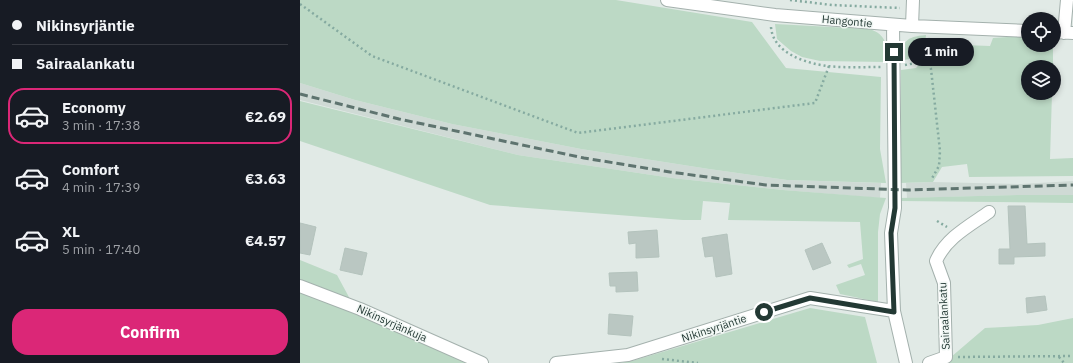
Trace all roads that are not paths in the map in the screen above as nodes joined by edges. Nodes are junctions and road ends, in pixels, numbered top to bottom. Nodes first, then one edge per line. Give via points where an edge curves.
1 (667, 0) edge
2 (912, 0) edge
3 (1067, 0) edge
4 (893, 25) junction
5 (912, 26) junction
6 (1021, 31) edge
7 (1064, 33) edge
8 (989, 212) dead end
9 (300, 286) edge
10 (894, 312) junction
11 (482, 363) edge
12 (556, 363) edge
13 (906, 363) edge
14 (929, 363) edge

1 - 4 street, Hangontie via 772,15
2 - 5 street
3 - 7 street
4 - 5 street, Hangontie
4 - 10 street via 895,208 891,233
5 - 6 street, Hangontie
8 - 14 street, Sairaalankatu via 957,233 936,261 944,283 946,357
9 - 11 street, Nikinsyrjänkuja via 360,309
10 - 12 street, Nikinsyrjäntie via 810,298 628,355
10 - 13 street

